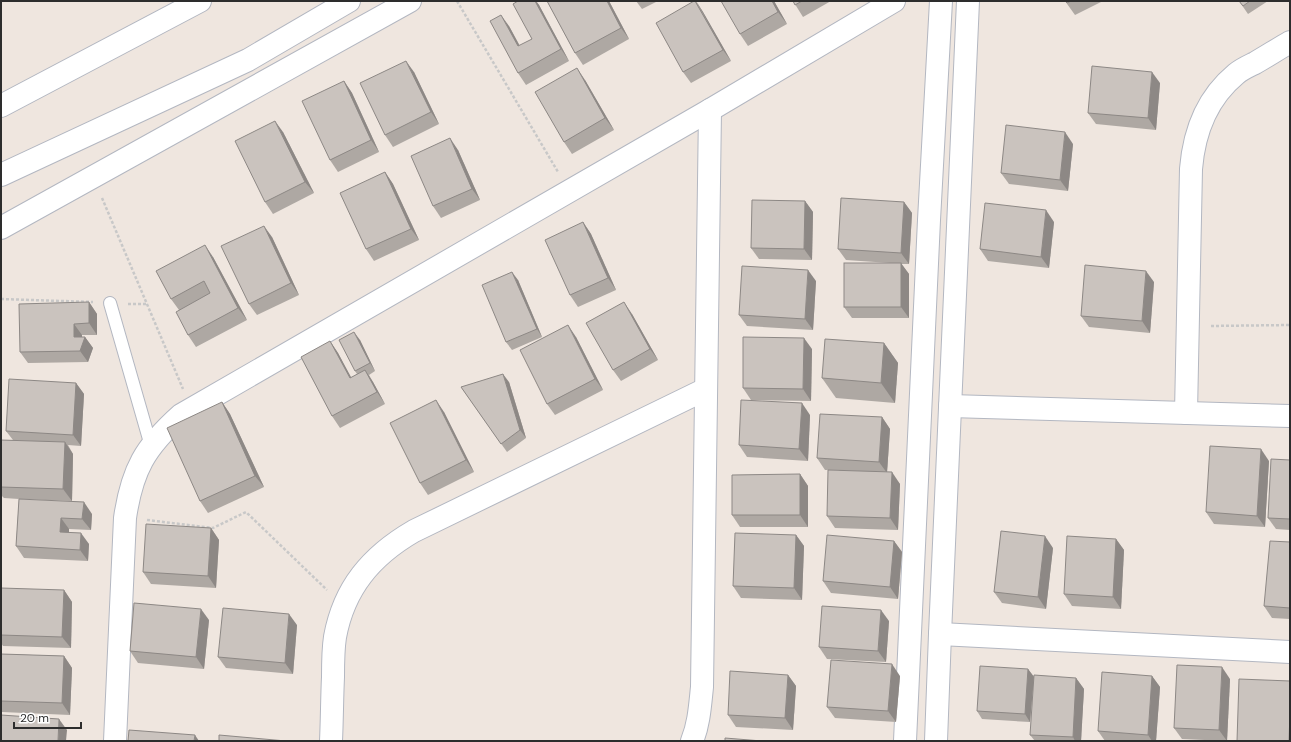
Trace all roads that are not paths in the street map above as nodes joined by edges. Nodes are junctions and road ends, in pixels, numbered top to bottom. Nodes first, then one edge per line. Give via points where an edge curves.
1 (200, 1) edge
2 (349, 1) edge
3 (410, 1) edge
4 (894, 1) edge
5 (942, 1) edge
6 (968, 1) edge
7 (1290, 42) edge
8 (248, 60) junction
9 (262, 83) junction
10 (1, 106) edge
11 (710, 110) junction
12 (1, 175) edge
13 (929, 220) junction
14 (958, 222) junction
15 (1, 228) edge
16 (110, 303) road end
17 (706, 389) junction
18 (950, 406) junction
19 (1186, 413) junction
20 (1290, 416) edge
21 (151, 446) junction
22 (940, 634) junction
23 (1290, 652) edge
24 (115, 741) edge
25 (331, 741) edge
26 (692, 741) edge
27 (905, 741) edge
28 (936, 741) edge

1 - 10 street
2 - 8 street
3 - 9 street
4 - 11 street
5 - 13 street
6 - 14 street
7 - 19 street via 1237,73 1212,101 1196,135 1191,169
8 - 9 street
8 - 12 street
9 - 15 street
11 - 17 street
11 - 21 street via 192,409 165,430
13 - 14 street
13 - 27 street
14 - 18 street
16 - 21 lane
17 - 25 street via 428,524 379,555 353,587 344,606 335,638
17 - 26 street via 702,687 700,710
18 - 19 street
18 - 22 street
19 - 20 street
21 - 24 street via 134,477 128,494 125,518
22 - 23 street
22 - 28 street

